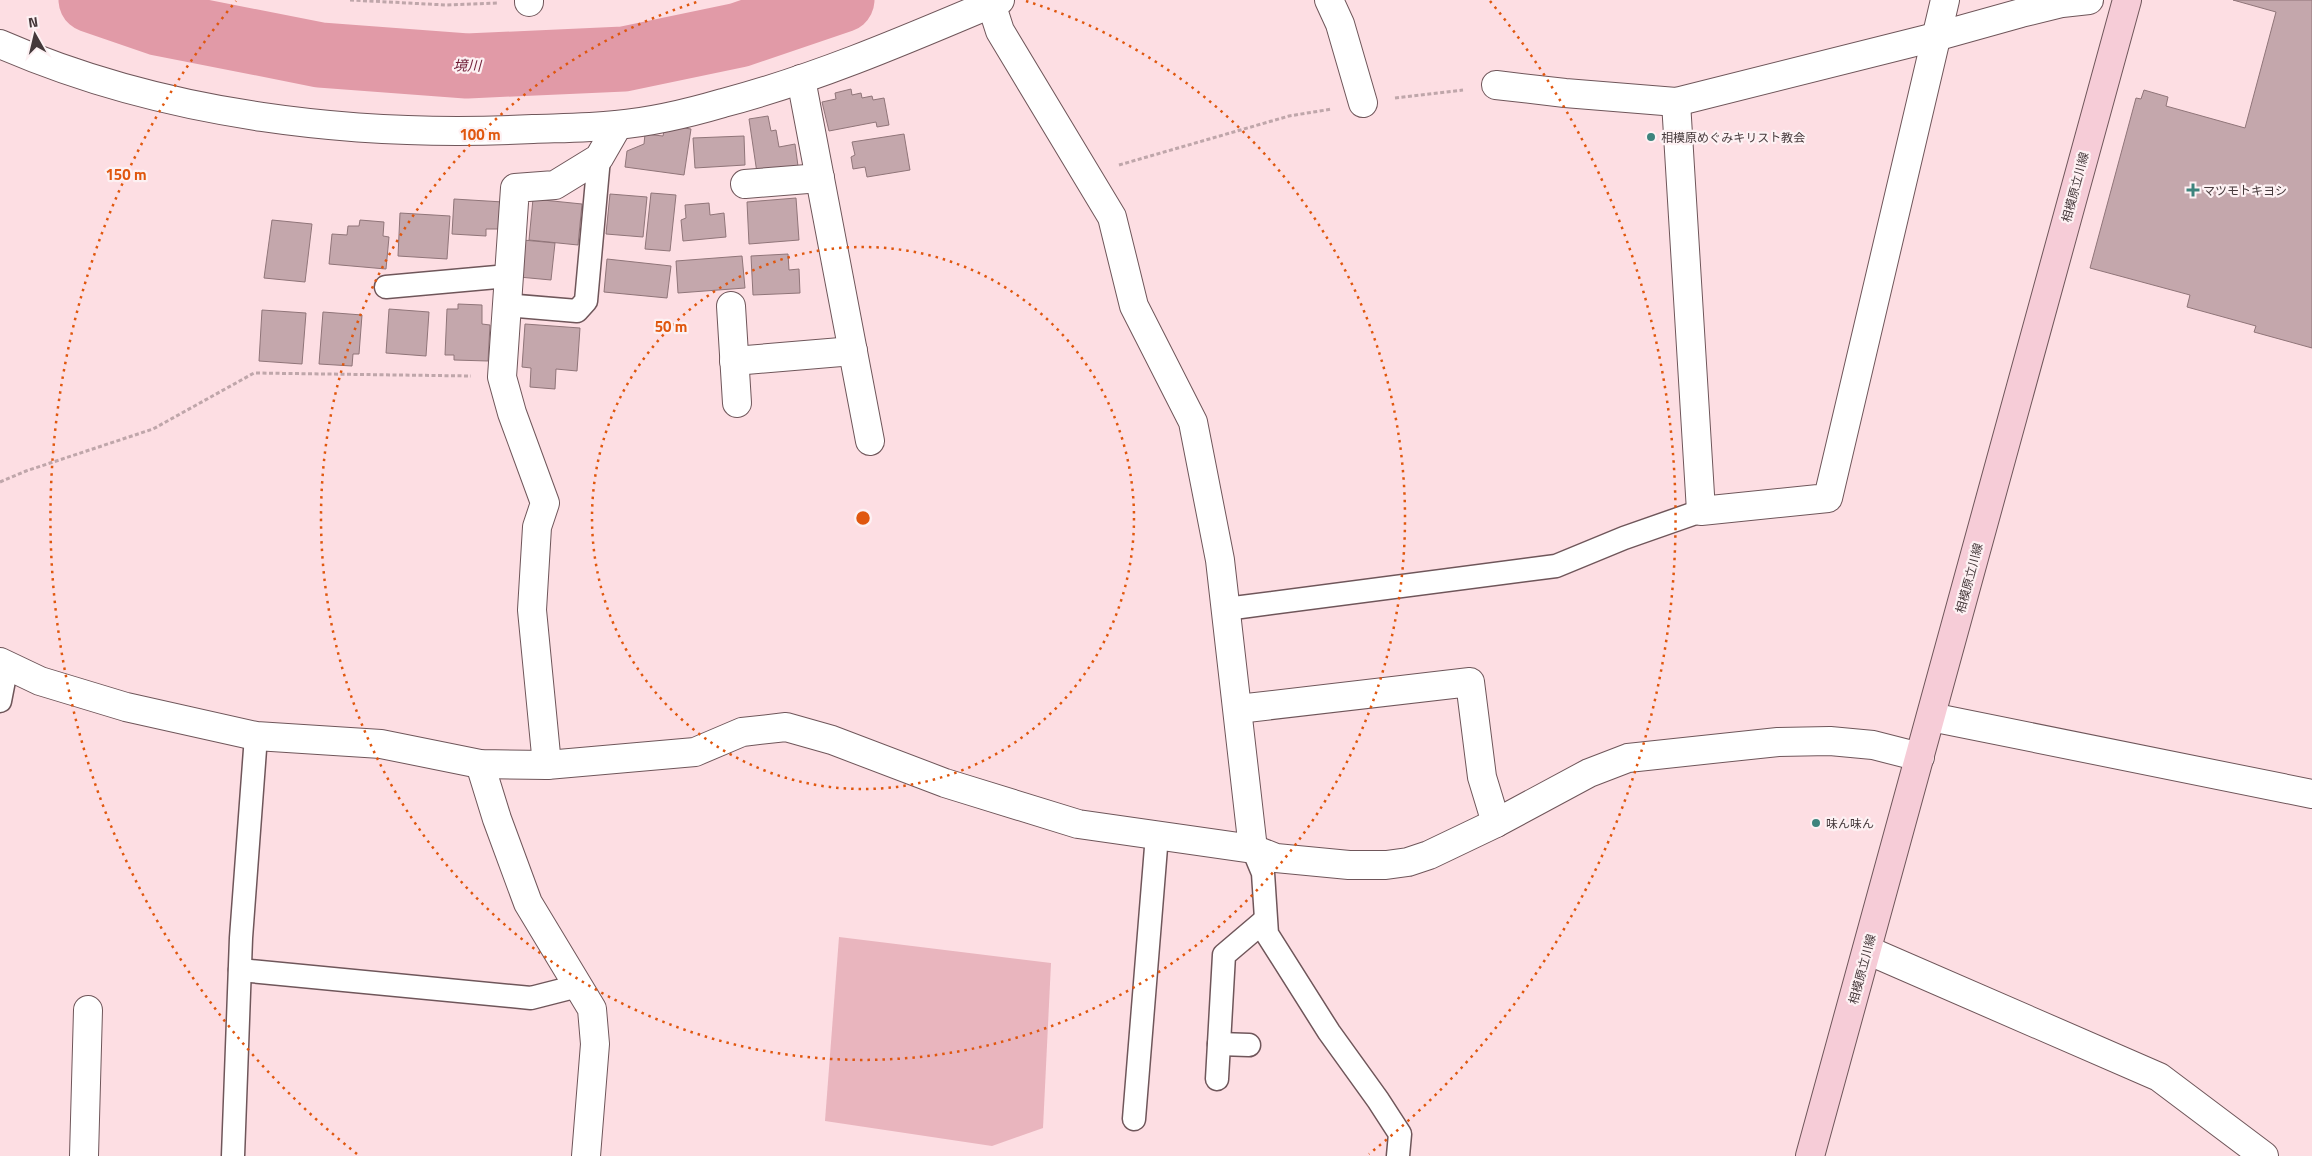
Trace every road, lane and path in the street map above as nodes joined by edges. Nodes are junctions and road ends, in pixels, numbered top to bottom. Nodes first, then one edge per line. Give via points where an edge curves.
1 (350, 0) edge
2 (1329, 0) edge
3 (1945, 0) edge
4 (2089, 0) edge
5 (2127, 0) edge
6 (529, 1) edge
7 (994, 1) edge
8 (1935, 37) junction
9 (0, 44) edge
10 (801, 79) junction
11 (1496, 85) joint
12 (1676, 102) junction
13 (1363, 104) junction
14 (618, 125) junction
15 (599, 158) junction
16 (1087, 175) junction
17 (820, 178) junction
18 (745, 184) dead end
19 (508, 276) junction
20 (386, 287) dead end
21 (506, 305) junction
22 (731, 306) dead end
23 (853, 351) junction
24 (734, 361) junction
25 (502, 377) junction
26 (737, 403) dead end
27 (870, 441) dead end
28 (0, 482) edge
29 (1701, 511) junction
30 (1226, 608) junction
31 (3, 663) edge
32 (0, 701) edge
33 (1238, 710) junction
34 (1930, 716) junction
35 (256, 736) junction
36 (1920, 757) junction
37 (480, 764) junction
38 (547, 765) junction
39 (2312, 794) edge
40 (1496, 822) junction
41 (1157, 835) junction
42 (1253, 849) junction
43 (1264, 921) junction
44 (1867, 950) junction
45 (240, 970) junction
46 (578, 986) junction
47 (88, 1010) dead end
48 (1219, 1044) junction
49 (1249, 1045) dead end
50 (1217, 1079) dead end
51 (1134, 1119) dead end
52 (84, 1156) edge
53 (233, 1156) edge
54 (586, 1156) edge
55 (1398, 1156) edge
56 (1810, 1156) edge
57 (2264, 1156) edge

1 - 6 path via 446,5
2 - 13 street via 1340,24
3 - 8 street
4 - 8 street via 2021,13
5 - 34 main road, 相模原立川線
7 - 10 street
7 - 16 street via 1000,31
8 - 12 street
8 - 29 street via 1828,498
9 - 14 street via 50,66 234,113 346,127 467,132
10 - 14 street via 722,104
10 - 17 street
11 - 12 street
11 - 13 path
12 - 29 street
13 - 16 path via 1289,116
14 - 15 street
15 - 19 street via 555,186 515,188
15 - 21 lane via 586,301 576,311
16 - 30 street via 1112,217 1134,306 1193,422
17 - 18 street
17 - 23 street
19 - 20 lane
19 - 21 street
21 - 25 street
22 - 24 street
23 - 24 street
23 - 27 street
24 - 26 street
25 - 28 path via 254,373 153,429
25 - 38 street via 545,503 537,527 532,610
29 - 30 lane via 1556,566
30 - 33 street
31 - 32 lane
31 - 35 street via 40,681 126,707
33 - 40 street via 1470,682 1482,777
33 - 42 street
34 - 36 main road, 相模原立川線
34 - 39 street
35 - 37 street via 380,744
35 - 45 lane
36 - 40 street via 1873,745 1830,741 1778,742 1628,758 1589,773
36 - 44 main road, 相模原立川線
37 - 38 street
37 - 46 street via 528,903
38 - 41 street via 694,752 742,732 786,727 832,740 945,783 1078,824
40 - 42 street via 1429,855 1386,865 1276,858
41 - 42 street
41 - 51 lane
42 - 43 lane via 1263,874
43 - 48 lane via 1224,956
43 - 55 lane via 1267,934 1329,1032 1400,1134
44 - 56 main road, 相模原立川線
44 - 57 street via 2159,1077
45 - 46 lane via 531,998
45 - 53 lane
46 - 54 street via 592,1009 595,1044
47 - 52 street
48 - 49 lane
48 - 50 lane

